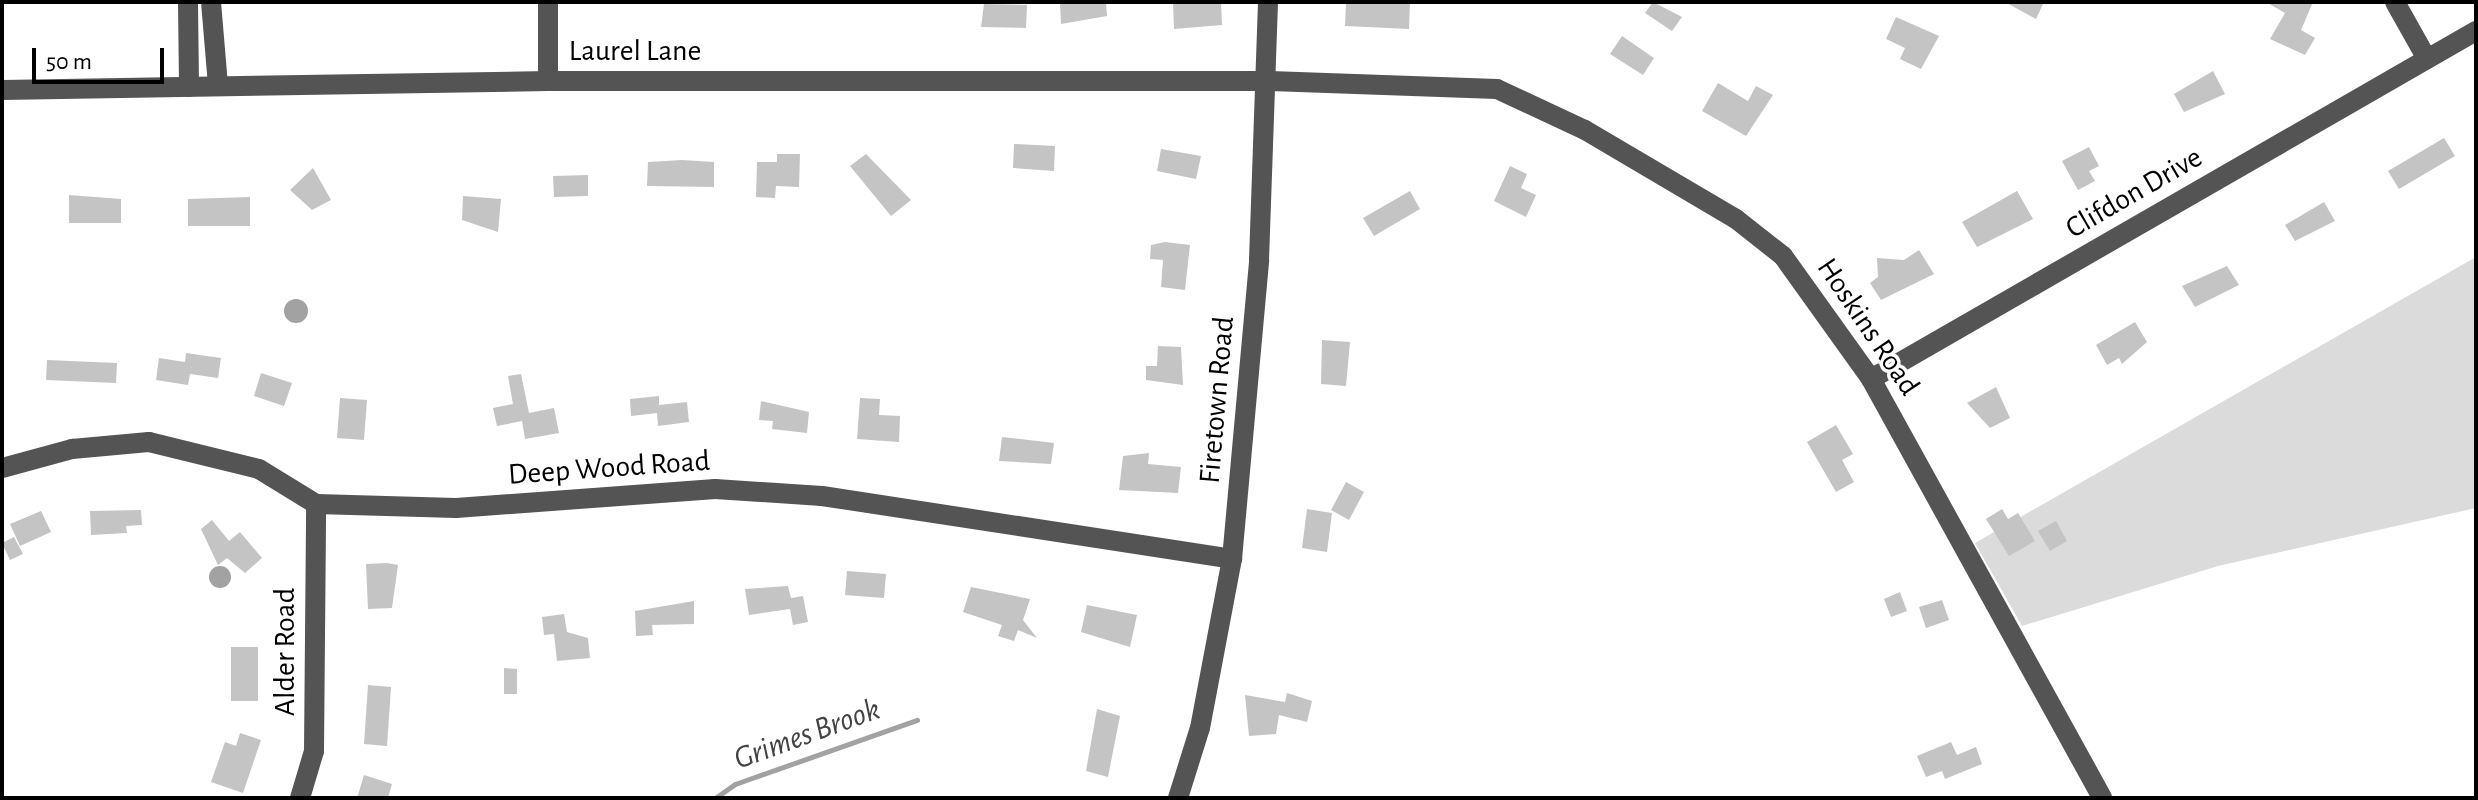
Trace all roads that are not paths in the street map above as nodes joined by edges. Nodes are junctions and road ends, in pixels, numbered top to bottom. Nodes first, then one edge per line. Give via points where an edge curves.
1 (188, 2) edge
2 (211, 2) edge
3 (548, 2) edge
4 (1268, 2) edge
5 (2395, 2) edge
6 (2476, 31) edge
7 (2427, 59) junction
8 (548, 81) junction
9 (1268, 81) junction
10 (218, 86) junction
11 (189, 87) junction
12 (2, 90) edge
13 (1871, 379) junction
14 (2, 468) edge
15 (316, 504) junction
16 (1232, 559) junction
17 (2095, 796) edge
18 (300, 798) edge
19 (1178, 798) edge

1 - 11 street
2 - 10 street
3 - 8 street
4 - 9 street, Firetown Road
5 - 7 street
6 - 7 street, Clifdon Drive
7 - 13 street, Clifdon Drive
8 - 9 street, Laurel Lane
8 - 10 street, Laurel Lane
9 - 13 street, Hoskins Road via 1497,89 1544,109 1736,219 1783,256
9 - 16 street, Firetown Road
10 - 11 street, Laurel Lane
11 - 12 street, Laurel Lane
13 - 17 street, Hoskins Road
14 - 15 street, Deep Wood Road via 72,449 149,442 259,469
15 - 16 street, Deep Wood Road via 456,508 715,489 822,496
15 - 18 street, Alder Road via 314,751
16 - 19 street, Firetown Road via 1200,728

